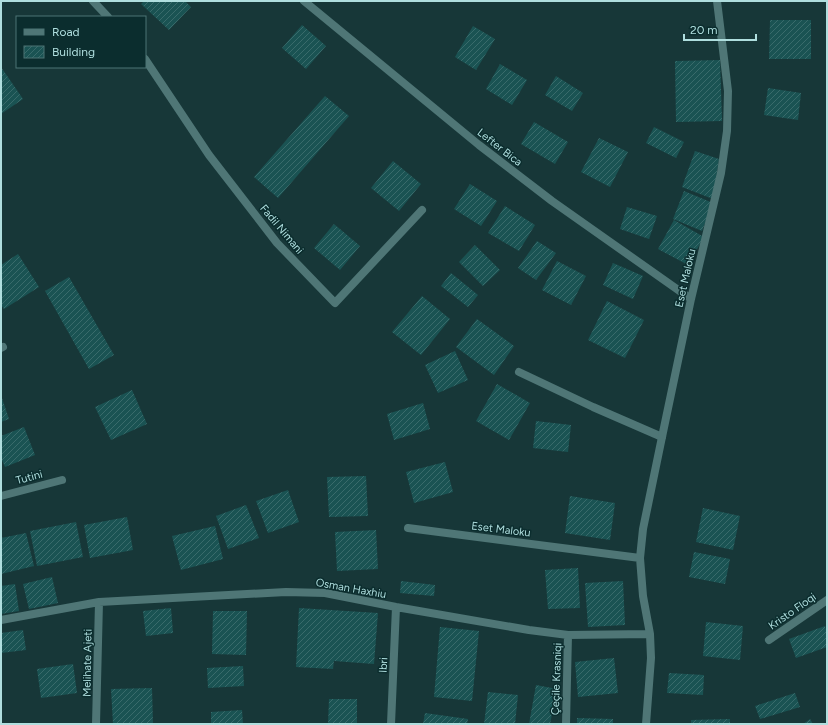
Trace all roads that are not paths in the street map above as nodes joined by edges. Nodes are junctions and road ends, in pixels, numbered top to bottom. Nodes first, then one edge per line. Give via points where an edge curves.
1 (93, 1) edge
2 (304, 1) edge
3 (717, 1) edge
4 (107, 16) edge
5 (146, 60) edge
6 (422, 210) dead end
7 (691, 299) junction
8 (519, 372) dead end
9 (662, 436) junction
10 (62, 480) dead end
11 (1, 496) edge
12 (408, 528) dead end
13 (640, 558) junction
14 (827, 600) edge
15 (99, 602) junction
16 (396, 607) junction
17 (1, 620) edge
18 (650, 634) junction
19 (568, 635) junction
20 (769, 640) dead end
21 (96, 724) edge
22 (391, 724) edge
23 (566, 724) edge
24 (646, 724) edge

1 - 4 street
2 - 7 street, Lefter Bica via 485,150 552,201
3 - 7 street, Eset Maloku via 728,90 727,131 721,173
5 - 6 street, Fadil Nimani via 209,155 276,243 335,303
7 - 9 street, Eset Maloku
8 - 9 street
9 - 13 street, Eset Maloku via 643,530
10 - 11 street, Tutini
12 - 13 street, Eset Maloku
13 - 18 street, Eset Maloku
14 - 20 street, Kristo Floqi
15 - 16 street, Osman Haxhiu via 286,592 325,593
15 - 17 street, Osman Haxhiu
15 - 21 street, Melihate Ajeti
16 - 19 street, Osman Haxhiu via 487,624
16 - 22 street, Ibri
18 - 19 street, Osman Haxhiu
18 - 24 street, Eset Maloku via 652,658
19 - 23 street, Çeçile Krasniqi

